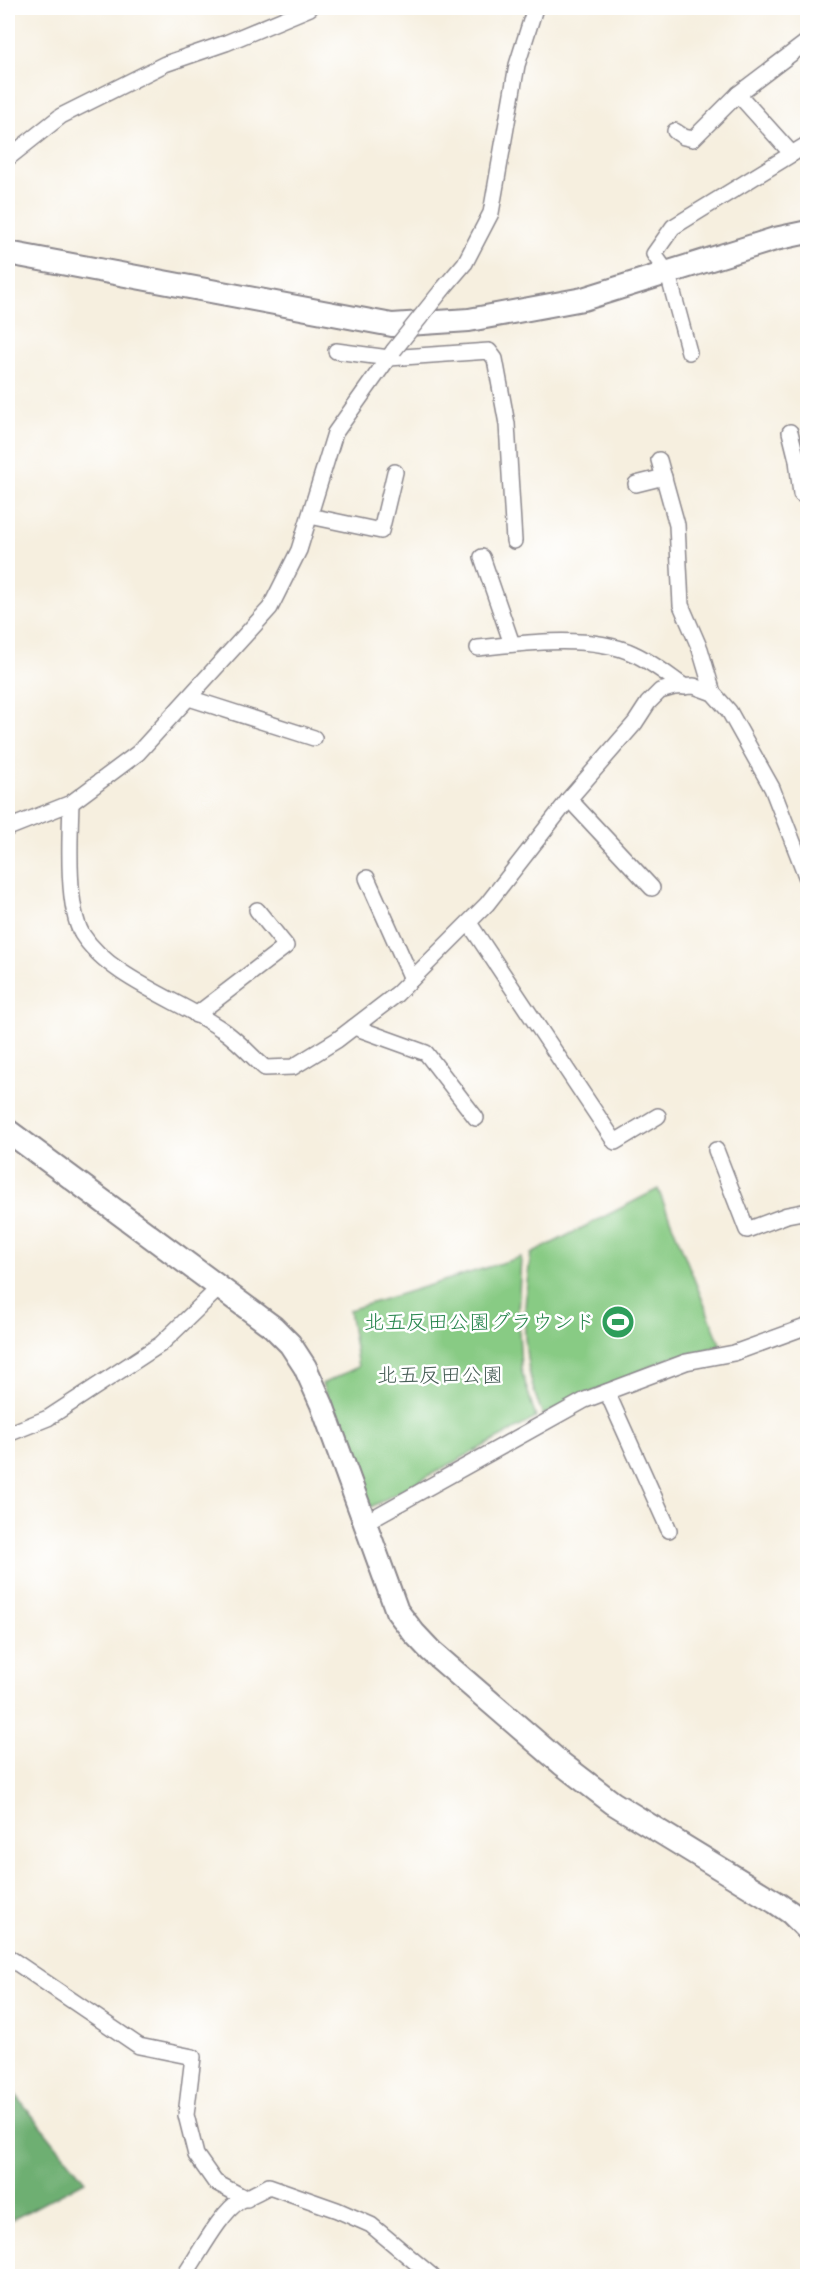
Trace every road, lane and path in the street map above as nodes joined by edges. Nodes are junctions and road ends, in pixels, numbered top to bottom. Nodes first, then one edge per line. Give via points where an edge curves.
1 (310, 8) edge
2 (535, 8) edge
3 (807, 41) edge
4 (738, 94) junction
5 (675, 131) dead end
6 (807, 144) edge
7 (792, 154) junction
8 (8, 158) edge
9 (807, 232) edge
10 (8, 253) edge
11 (668, 274) junction
12 (336, 351) dead end
13 (689, 352) dead end
14 (391, 354) junction
15 (790, 432) dead end
16 (802, 459) edge
17 (660, 460) dead end
18 (395, 472) dead end
19 (664, 477) junction
20 (636, 484) dead end
21 (801, 494) dead end
22 (310, 516) junction
23 (514, 541) dead end
24 (482, 557) dead end
25 (512, 644) junction
26 (478, 648) dead end
27 (685, 687) junction
28 (713, 693) junction
29 (189, 698) junction
30 (314, 738) dead end
31 (569, 799) junction
32 (71, 803) junction
33 (8, 828) edge
34 (366, 878) dead end
35 (807, 881) edge
36 (652, 888) dead end
37 (257, 910) dead end
38 (469, 923) junction
39 (412, 979) junction
40 (196, 1014) junction
41 (354, 1027) junction
42 (658, 1116) dead end
43 (476, 1118) dead end
44 (8, 1131) edge
45 (716, 1150) dead end
46 (807, 1211) edge
47 (219, 1288) junction
48 (807, 1326) edge
49 (607, 1392) junction
50 (8, 1434) edge
51 (364, 1523) junction
52 (669, 1530) dead end
53 (807, 1930) edge
54 (8, 1957) edge
55 (247, 2199) junction
56 (184, 2277) edge
57 (432, 2277) edge

1 - 8 street via 165,64 61,116
2 - 14 street, bridge via 517,65 491,213 465,263
3 - 4 street
4 - 5 street via 693,139
4 - 7 street
6 - 7 street
7 - 11 street via 673,227 654,254
9 - 11 street
10 - 11 street via 392,325 469,320 526,310 583,299
11 - 13 street
12 - 14 street
14 - 22 street via 336,433
14 - 23 street via 489,351 495,359 507,424
15 - 16 street
16 - 21 street
17 - 19 street
18 - 22 street via 381,531
19 - 20 street
19 - 28 street via 677,525 681,605
22 - 29 street via 299,550 270,608
24 - 25 street
25 - 26 street
25 - 27 street via 602,643 635,654
27 - 28 street
27 - 31 street via 660,691
28 - 35 street via 729,711 772,789
29 - 30 street
29 - 32 street via 138,753
31 - 36 street
31 - 38 street
32 - 33 street
32 - 40 street via 70,867 81,933 102,957
34 - 39 street
37 - 40 street via 286,946
38 - 39 street
38 - 42 street via 615,1142
39 - 41 street
40 - 41 street via 222,1029 265,1068 293,1067
41 - 43 street via 426,1053
44 - 47 street
45 - 46 street via 747,1230
47 - 50 street via 161,1344 48,1418
47 - 51 street via 273,1327 305,1367
48 - 49 street via 734,1353 686,1362
49 - 51 street via 585,1400
49 - 52 street
51 - 53 street via 397,1611 430,1651 613,1803 776,1902
54 - 55 street via 139,2046 193,2057 186,2115 196,2155 215,2182
55 - 56 street via 238,2202 222,2219
55 - 57 street via 269,2186 337,2210 371,2225

